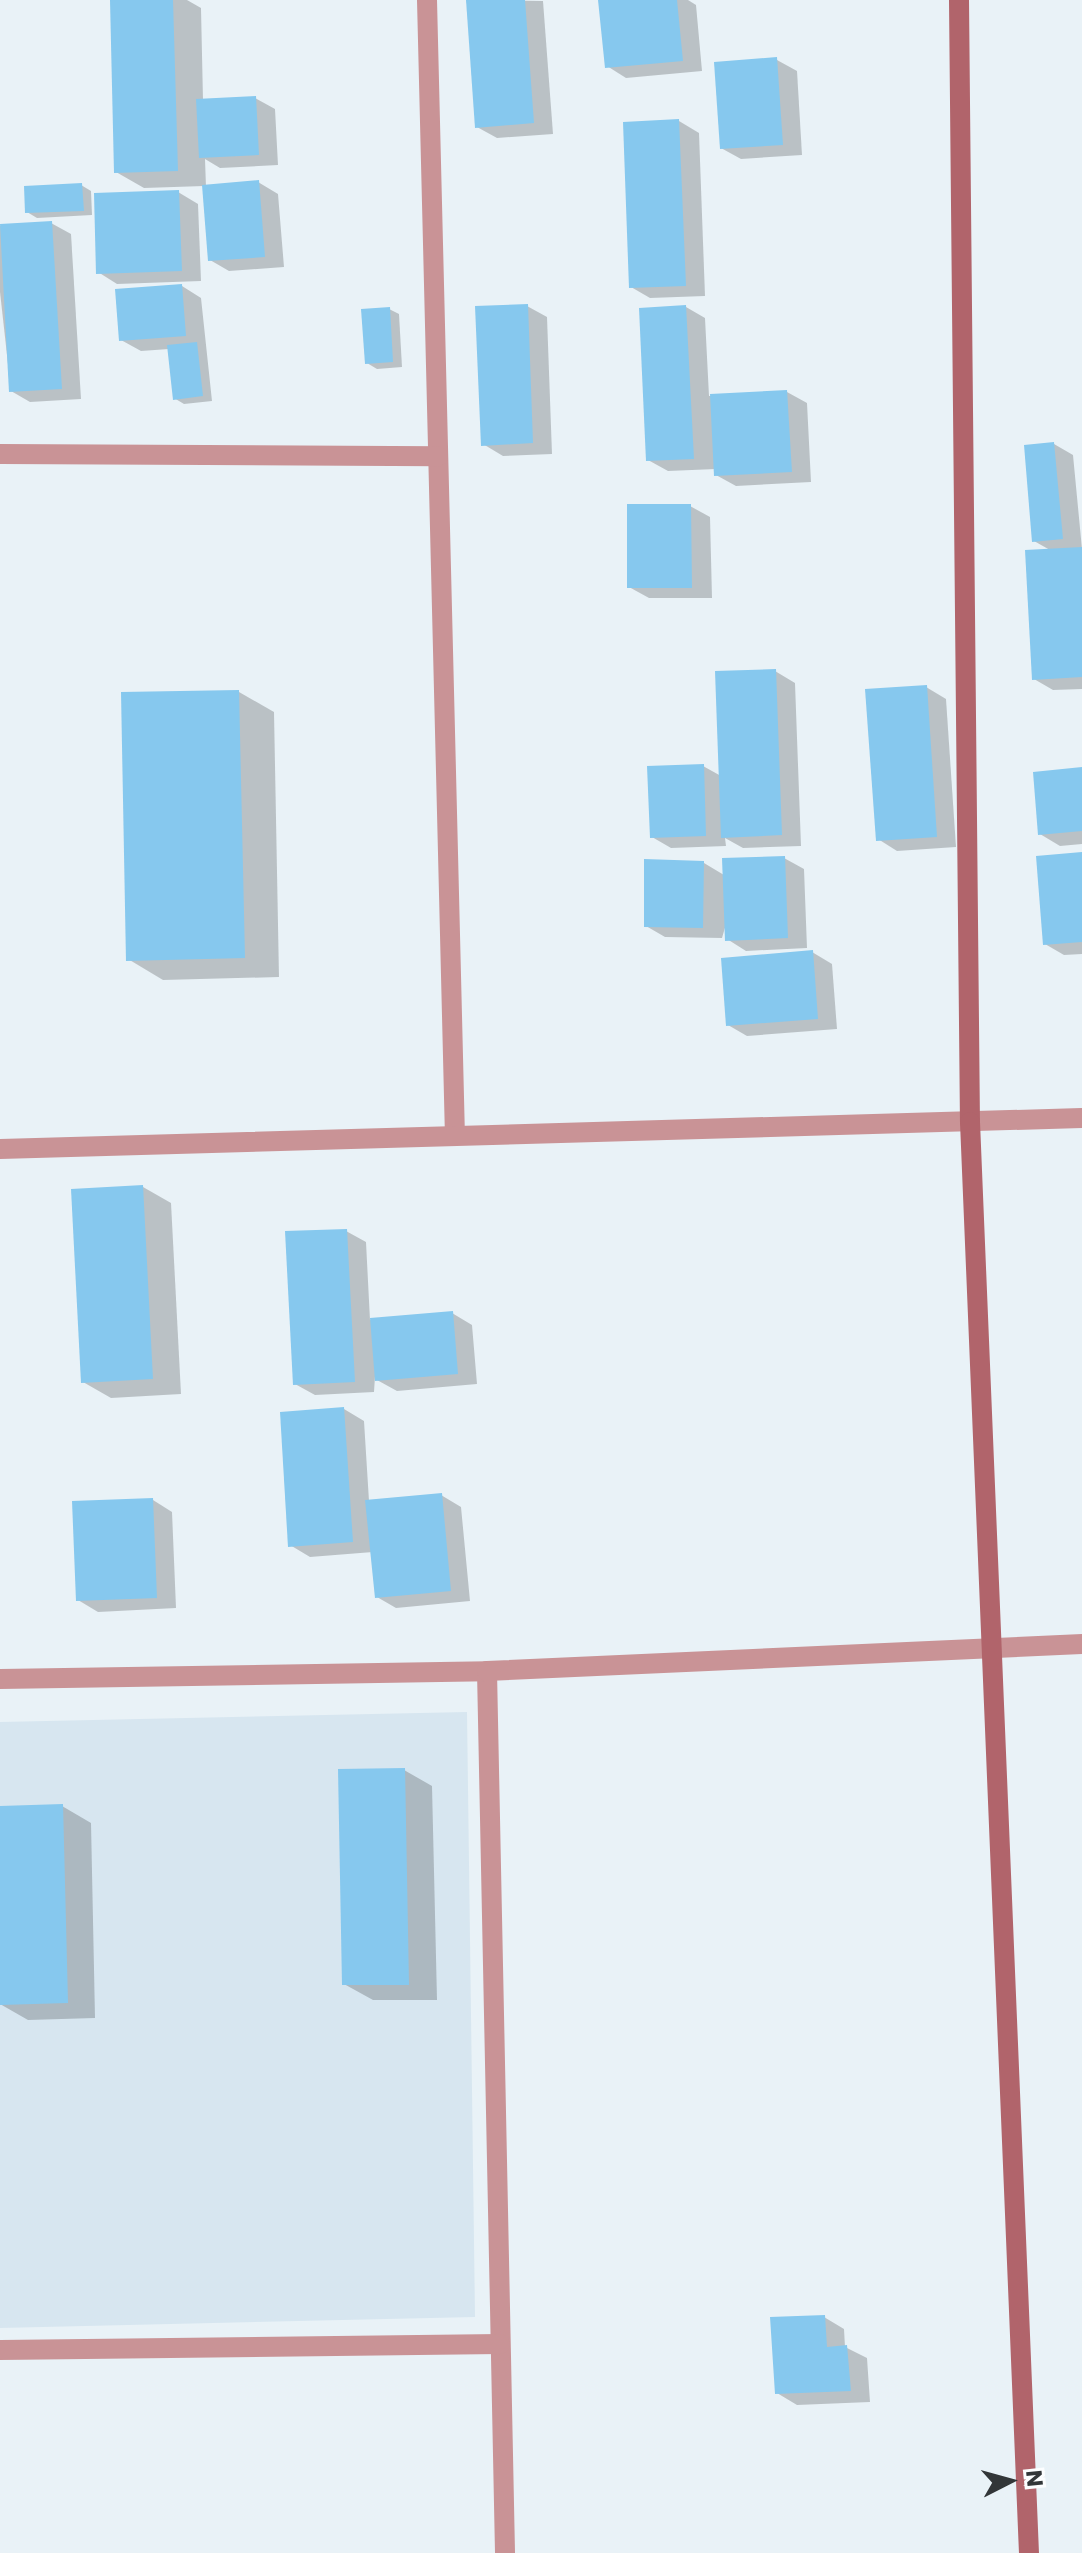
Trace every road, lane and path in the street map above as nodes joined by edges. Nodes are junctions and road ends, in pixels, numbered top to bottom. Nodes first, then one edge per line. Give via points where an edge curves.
1 (427, 0) edge
2 (959, 0) edge
3 (0, 454) edge
4 (438, 456) junction
5 (1082, 1118) edge
6 (970, 1122) junction
7 (455, 1135) junction
8 (0, 1149) edge
9 (1082, 1644) edge
10 (994, 1646) junction
11 (487, 1671) junction
12 (0, 1679) edge
13 (500, 2344) junction
14 (0, 2350) edge
15 (505, 2553) edge
16 (1029, 2553) edge

1 - 4 street
2 - 6 street
3 - 4 street
4 - 7 street
5 - 6 street
6 - 7 street
6 - 10 street
7 - 8 street
9 - 10 street
10 - 11 street
10 - 16 street
11 - 12 street
11 - 13 street
13 - 14 street
13 - 15 street

